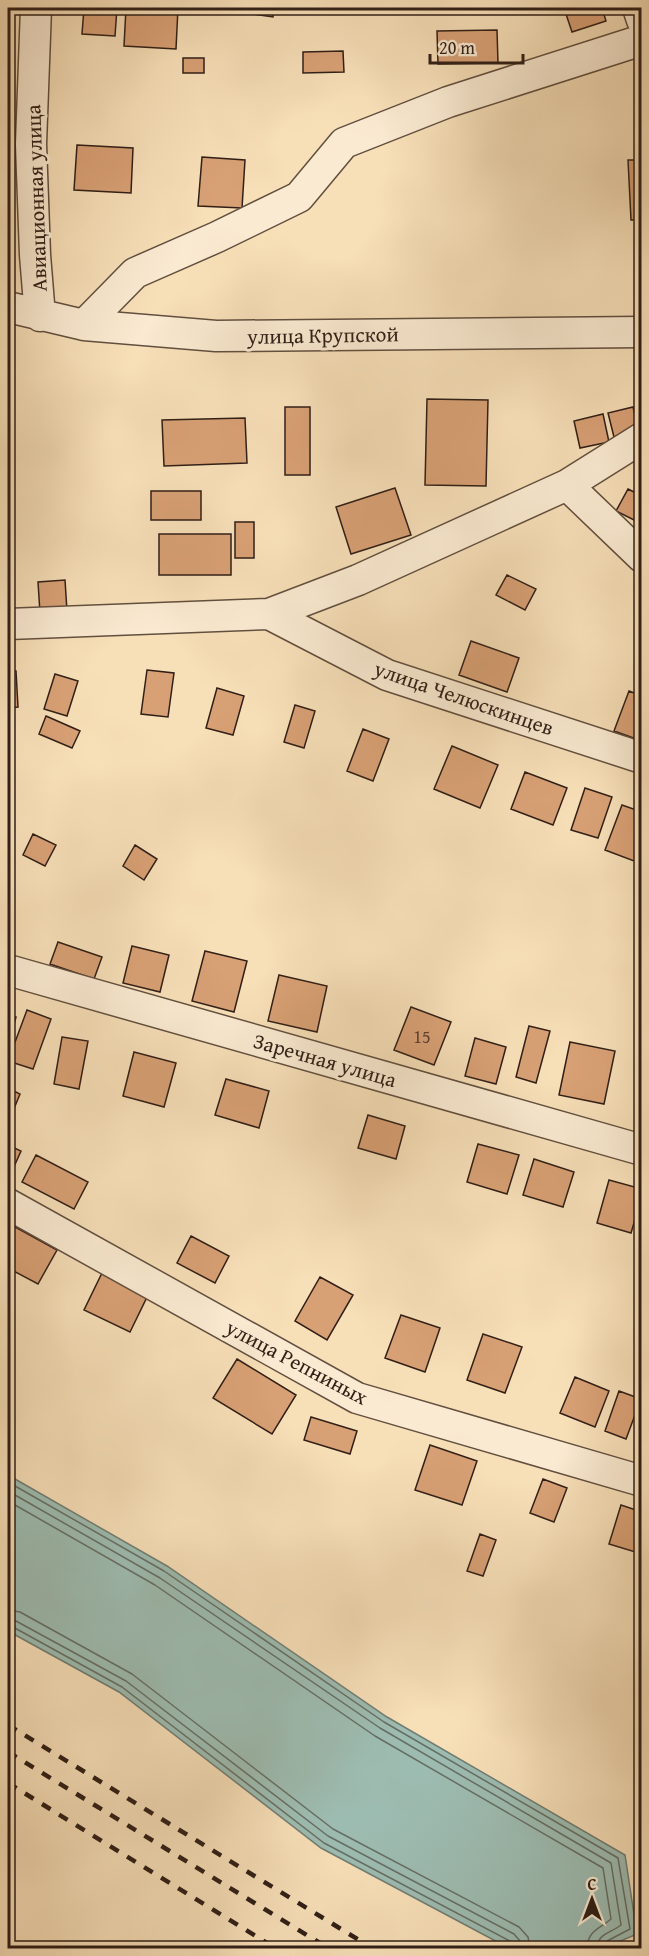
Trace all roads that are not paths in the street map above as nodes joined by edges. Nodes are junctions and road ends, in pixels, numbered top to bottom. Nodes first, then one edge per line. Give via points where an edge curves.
1 (36, 8) edge
2 (638, 8) edge
3 (642, 20) edge
4 (642, 40) edge
5 (8, 307) edge
6 (40, 316) junction
7 (84, 325) junction
8 (642, 332) edge
9 (642, 438) edge
10 (567, 485) junction
11 (642, 557) edge
12 (269, 614) junction
13 (8, 624) edge
14 (642, 758) edge
15 (8, 970) edge
16 (642, 1150) edge
17 (8, 1204) edge
18 (642, 1481) edge

1 - 6 street, Авиационная улица via 30,144
2 - 3 street
4 - 7 street via 448,102 344,143 299,197 135,273
5 - 6 street, улица Крупской
6 - 7 street, улица Крупской
7 - 8 street, улица Крупской via 216,336
9 - 10 street
10 - 11 street
10 - 12 street via 358,580
12 - 13 street, улица Челюскинцев
12 - 14 street, улица Челюскинцев via 387,675
15 - 16 street, Заречная улица
17 - 18 street, улица Репниных via 357,1398

